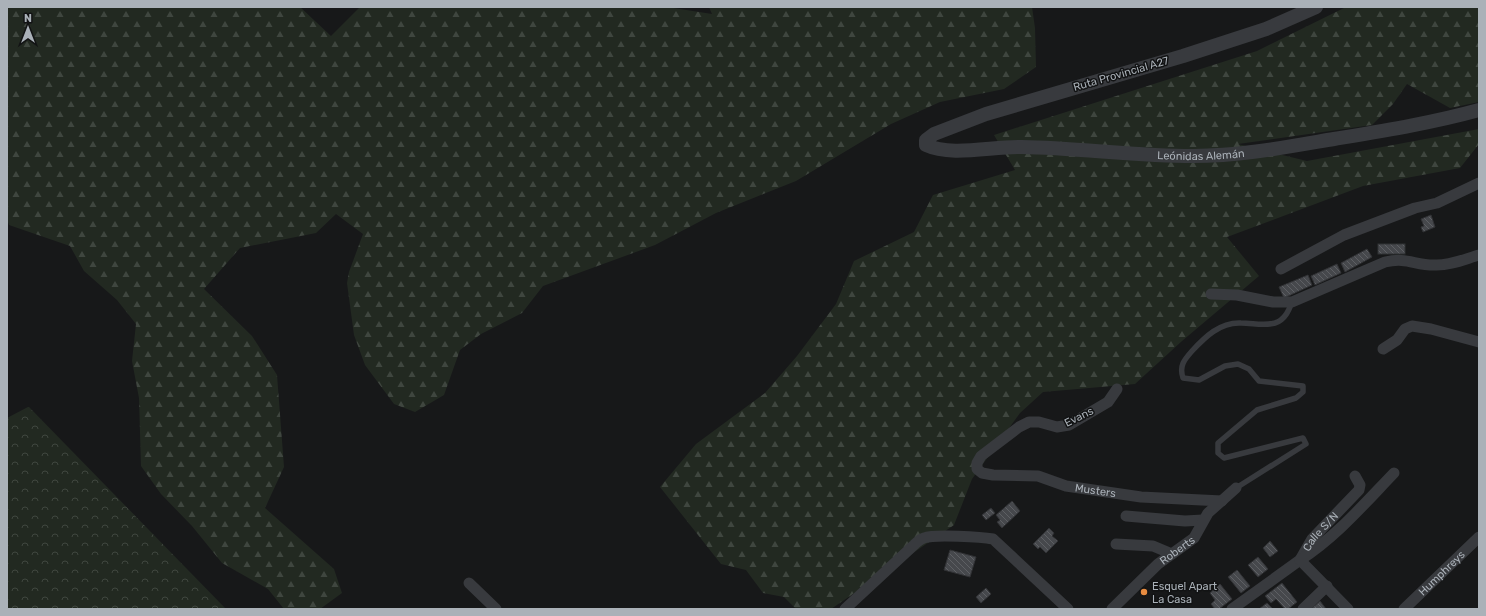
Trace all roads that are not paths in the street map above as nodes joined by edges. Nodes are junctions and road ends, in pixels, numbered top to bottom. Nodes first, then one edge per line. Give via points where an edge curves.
1 (1316, 7) edge
2 (1479, 110) edge
3 (926, 140) joint
4 (1479, 183) edge
5 (1479, 255) edge
6 (1281, 269) dead end
7 (1211, 294) dead end
8 (1292, 302) junction
9 (1479, 342) edge
10 (1383, 349) dead end
11 (1117, 389) dead end
12 (977, 463) joint
13 (1394, 473) dead end
14 (1355, 476) dead end
15 (1236, 488) joint
16 (1222, 501) junction
17 (1126, 516) dead end
18 (1203, 520) junction
19 (1479, 537) edge
20 (1116, 544) dead end
21 (1172, 554) junction
22 (1300, 560) junction
23 (469, 584) dead end
24 (1326, 586) junction
25 (496, 609) edge
26 (845, 609) edge
27 (1068, 609) edge
28 (1112, 609) edge
29 (1232, 609) edge
30 (1303, 609) edge
31 (1348, 609) edge
32 (1404, 609) edge

1 - 3 street, Ruta Provincial A27 via 1266,29 1198,52 986,114
2 - 3 street, Leónidas Alemán via 1382,131 1255,153 1195,156 1134,155 1002,146 961,150 935,149 926,145
4 - 6 street via 1437,203 1415,208 1344,234
5 - 8 street via 1434,266 1399,259 1385,262
7 - 8 street
8 - 15 lane via 1286,315 1277,323 1240,323 1221,327 1207,335 1184,360 1180,370 1183,378 1199,380 1225,366 1238,364 1249,369 1259,381 1303,386 1303,392 1296,398 1257,410 1218,443 1218,453 1224,458 1303,438 1306,444
9 - 10 street via 1412,326
11 - 12 street, Evans via 1108,402 1069,425 1057,427 1029,422 1019,427 981,456
12 - 16 street, Musters via 977,469 982,473 1038,476 1087,490 1141,497
13 - 22 street via 1314,552
14 - 22 street, Calle S/N via 1360,485 1359,490 1312,539
15 - 16 street, Roberts
16 - 18 street, Roberts
17 - 18 street
18 - 21 street, Roberts via 1194,538
19 - 32 street, Humphreys
20 - 21 street via 1153,546
21 - 28 street, Roberts via 1158,564
22 - 24 street
22 - 29 street, Calle S/N
23 - 25 street
24 - 30 street
24 - 31 street
26 - 27 street via 926,537 983,537 993,539

